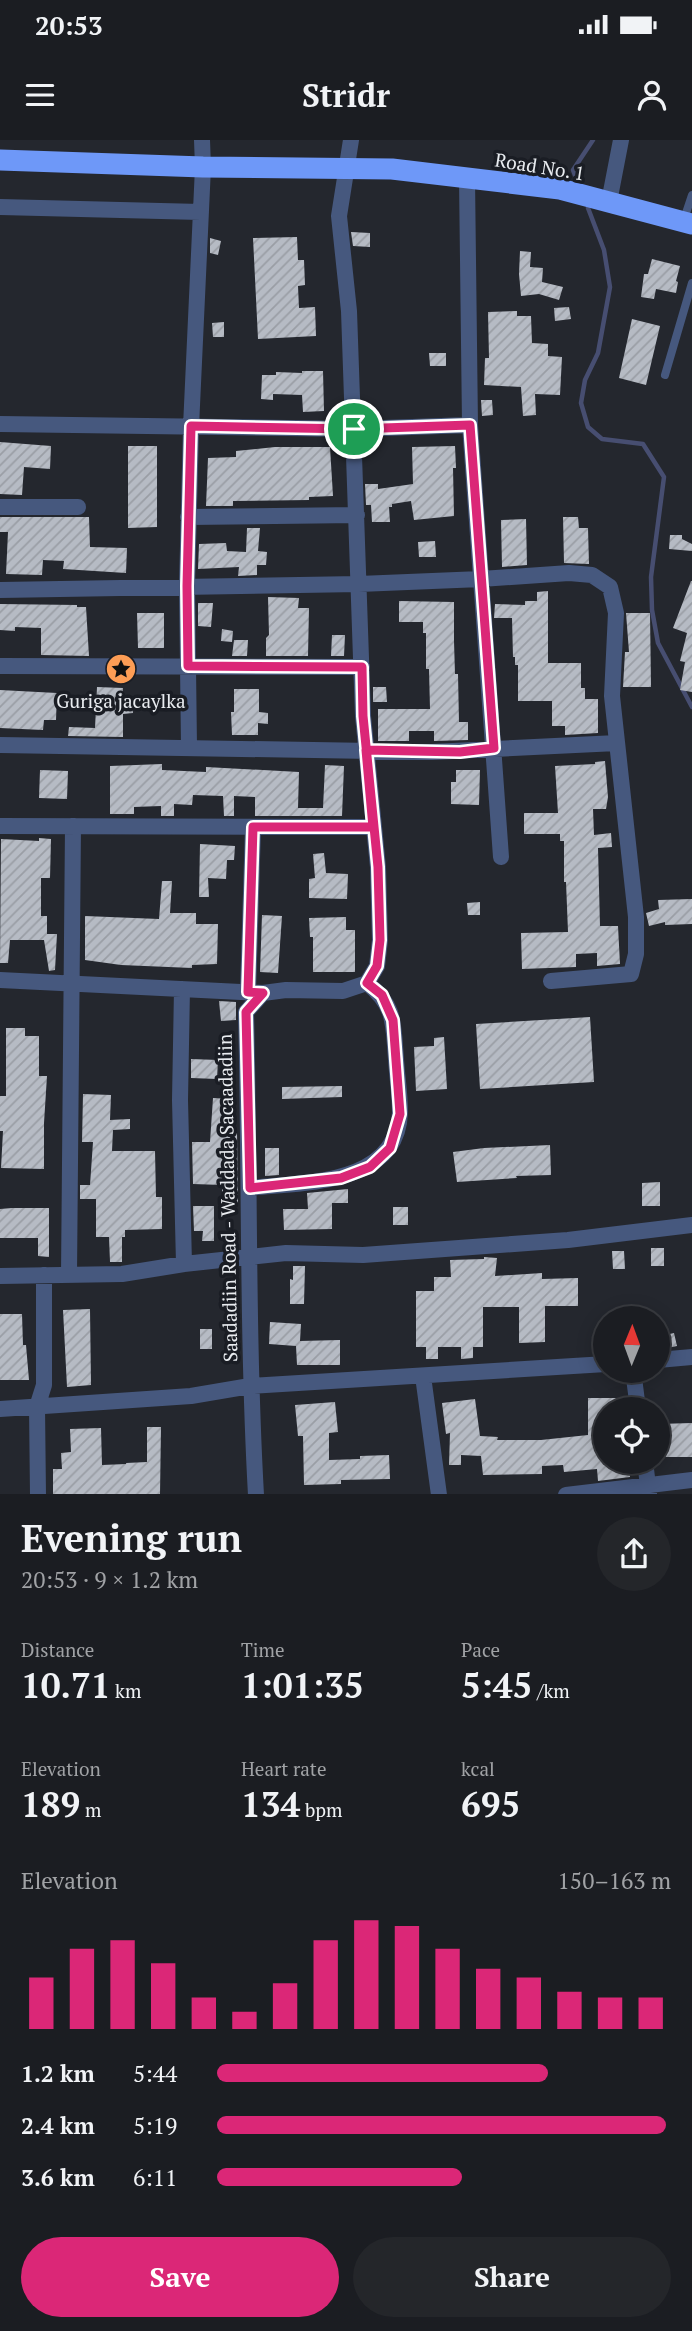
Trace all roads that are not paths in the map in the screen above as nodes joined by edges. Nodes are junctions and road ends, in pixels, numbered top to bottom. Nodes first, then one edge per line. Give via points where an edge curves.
1 (202, 140) edge
2 (351, 140) edge
3 (621, 140) edge
4 (0, 160) edge
5 (203, 167) junction
6 (348, 168) junction
7 (467, 178) junction
8 (692, 195) edge
9 (609, 202) junction
10 (0, 207) edge
11 (201, 212) junction
12 (688, 223) edge
13 (692, 283) edge
14 (665, 375) dead end
15 (0, 424) edge
16 (470, 425) junction
17 (191, 426) junction
18 (354, 429) junction
19 (0, 507) edge
20 (78, 507) dead end
21 (357, 515) junction
22 (188, 517) junction
23 (481, 579) junction
24 (359, 584) junction
25 (187, 586) junction
26 (0, 590) edge
27 (0, 666) edge
28 (188, 666) junction
29 (362, 667) junction
30 (617, 743) junction
31 (0, 744) edge
32 (188, 747) junction
33 (494, 748) junction
34 (366, 750) junction
35 (0, 826) edge
36 (73, 826) junction
37 (253, 827) junction
38 (373, 827) junction
39 (501, 857) dead end
40 (0, 980) edge
41 (551, 981) dead end
42 (367, 983) junction
43 (72, 984) junction
44 (182, 989) junction
45 (256, 993) junction
46 (250, 1188) junction
47 (692, 1225) edge
48 (251, 1257) junction
49 (184, 1264) junction
50 (44, 1275) junction
51 (69, 1275) junction
52 (0, 1276) edge
53 (692, 1357) edge
54 (670, 1359) edge
55 (593, 1365) edge
56 (423, 1376) junction
57 (250, 1385) junction
58 (37, 1407) junction
59 (0, 1409) edge
60 (692, 1480) edge
61 (649, 1490) edge
62 (38, 1494) edge
63 (256, 1494) edge
64 (439, 1494) edge
65 (566, 1494) edge

1 - 5 street
2 - 6 street
3 - 9 street
4 - 5 highway, Road No. 1
5 - 6 highway, Road No. 1
5 - 11 street
6 - 7 highway, Road No. 1
6 - 18 street via 339,216
7 - 9 highway, Road No. 1 via 561,189
7 - 16 street
8 - 12 lane
9 - 12 highway, Road No. 1
10 - 11 street
11 - 17 street
13 - 14 lane
15 - 17 street
16 - 18 street
16 - 23 street
17 - 18 street
17 - 22 street
18 - 21 street
19 - 20 street
21 - 22 street
21 - 24 street
22 - 25 street
23 - 24 street
23 - 30 street via 569,573 592,575 610,587 616,613 612,696
23 - 33 street
24 - 25 street
24 - 29 street
25 - 26 street
25 - 28 street
27 - 28 street
28 - 29 street
28 - 32 street
29 - 34 street
30 - 33 street
30 - 41 street via 636,917 631,974
31 - 32 street
32 - 34 street
33 - 34 street
33 - 39 street
34 - 38 street
35 - 36 street
36 - 37 street
36 - 43 street
37 - 38 street
37 - 45 street
38 - 42 street via 380,940 377,966
40 - 43 street
42 - 45 street via 343,990
42 - 46 street via 382,995 393,1020 400,1114 390,1148 370,1167 341,1178
43 - 44 street
43 - 51 street
44 - 45 street
44 - 49 street
45 - 46 street, Saadadiin Road - Waddada Sacaadadiin via 246,1012
46 - 48 street, Saadadiin Road - Waddada Sacaadadiin
47 - 48 street via 568,1240 363,1255
48 - 49 street
48 - 57 street, Saadadiin Road - Waddada Sacaadadiin
49 - 51 street
50 - 51 street
50 - 52 street
50 - 58 street via 44,1385
53 - 54 street
55 - 56 street
56 - 57 street
56 - 64 street
57 - 58 street via 191,1396
57 - 63 street, Saadadiin Road - Waddada Sacaadadiin
58 - 59 street
58 - 62 street
60 - 61 street
61 - 65 street

